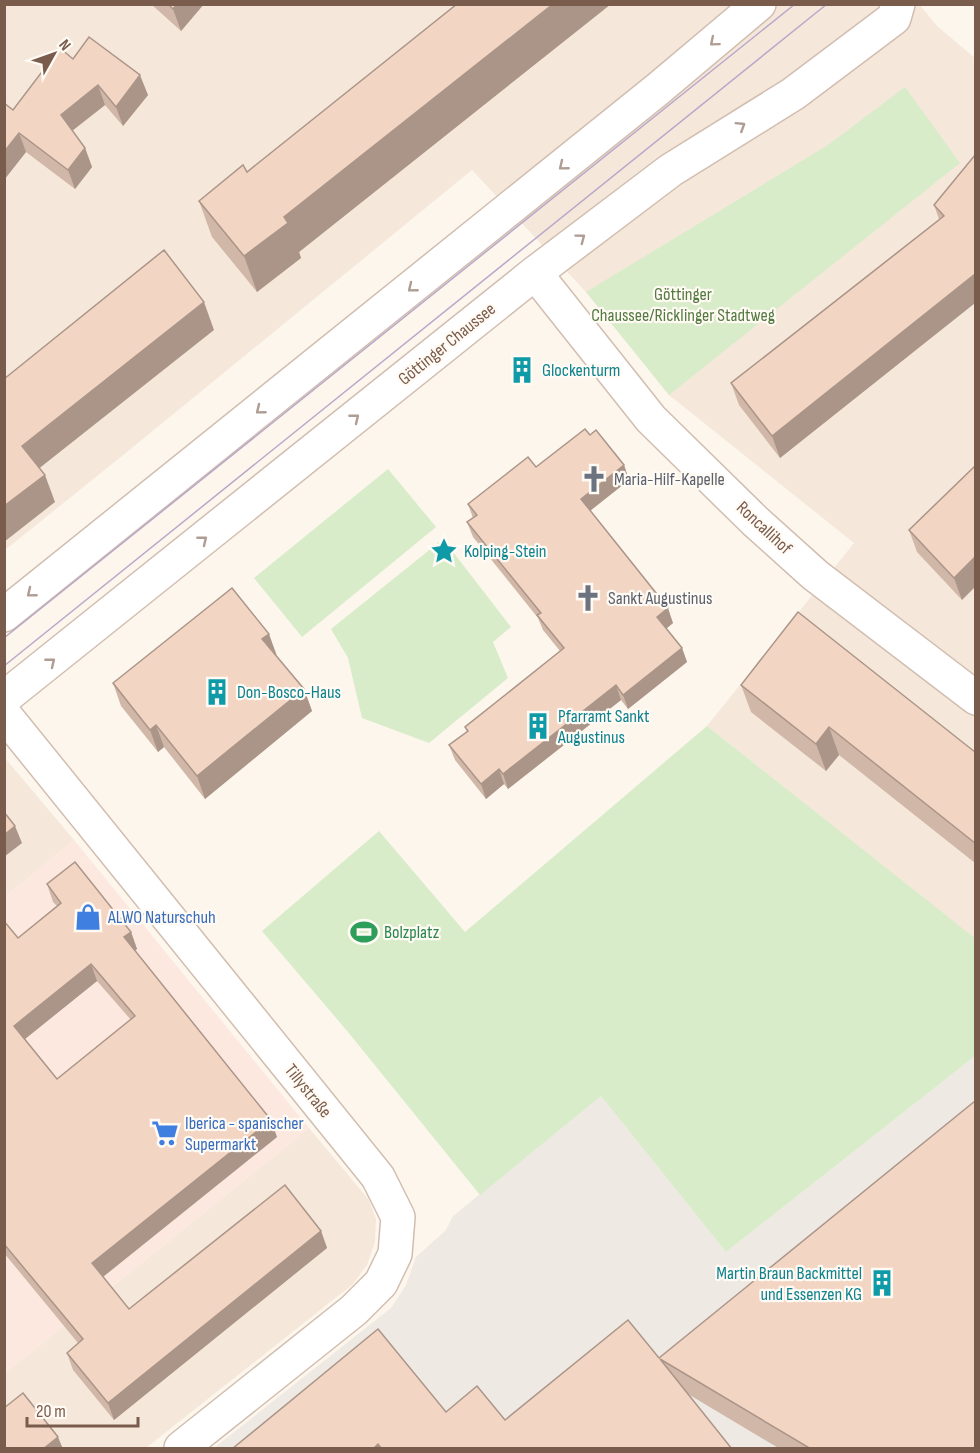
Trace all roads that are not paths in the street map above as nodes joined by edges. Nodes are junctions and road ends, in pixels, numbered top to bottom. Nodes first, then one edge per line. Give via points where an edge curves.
1 (759, 4) edge
2 (898, 4) edge
3 (535, 273) junction
4 (4, 615) edge
5 (4, 698) edge
6 (975, 698) edge
7 (4, 714) edge
8 (182, 1449) edge

1 -> 4 street
3 -> 2 street, Göttinger Chaussee via 671,170 802,87 894,18
5 -> 3 street, Göttinger Chaussee
3 - 6 street, Roncallihof via 651,419 755,521 815,575
7 - 8 street, Tillystraße via 378,1177 398,1217 395,1254 381,1283 354,1310

